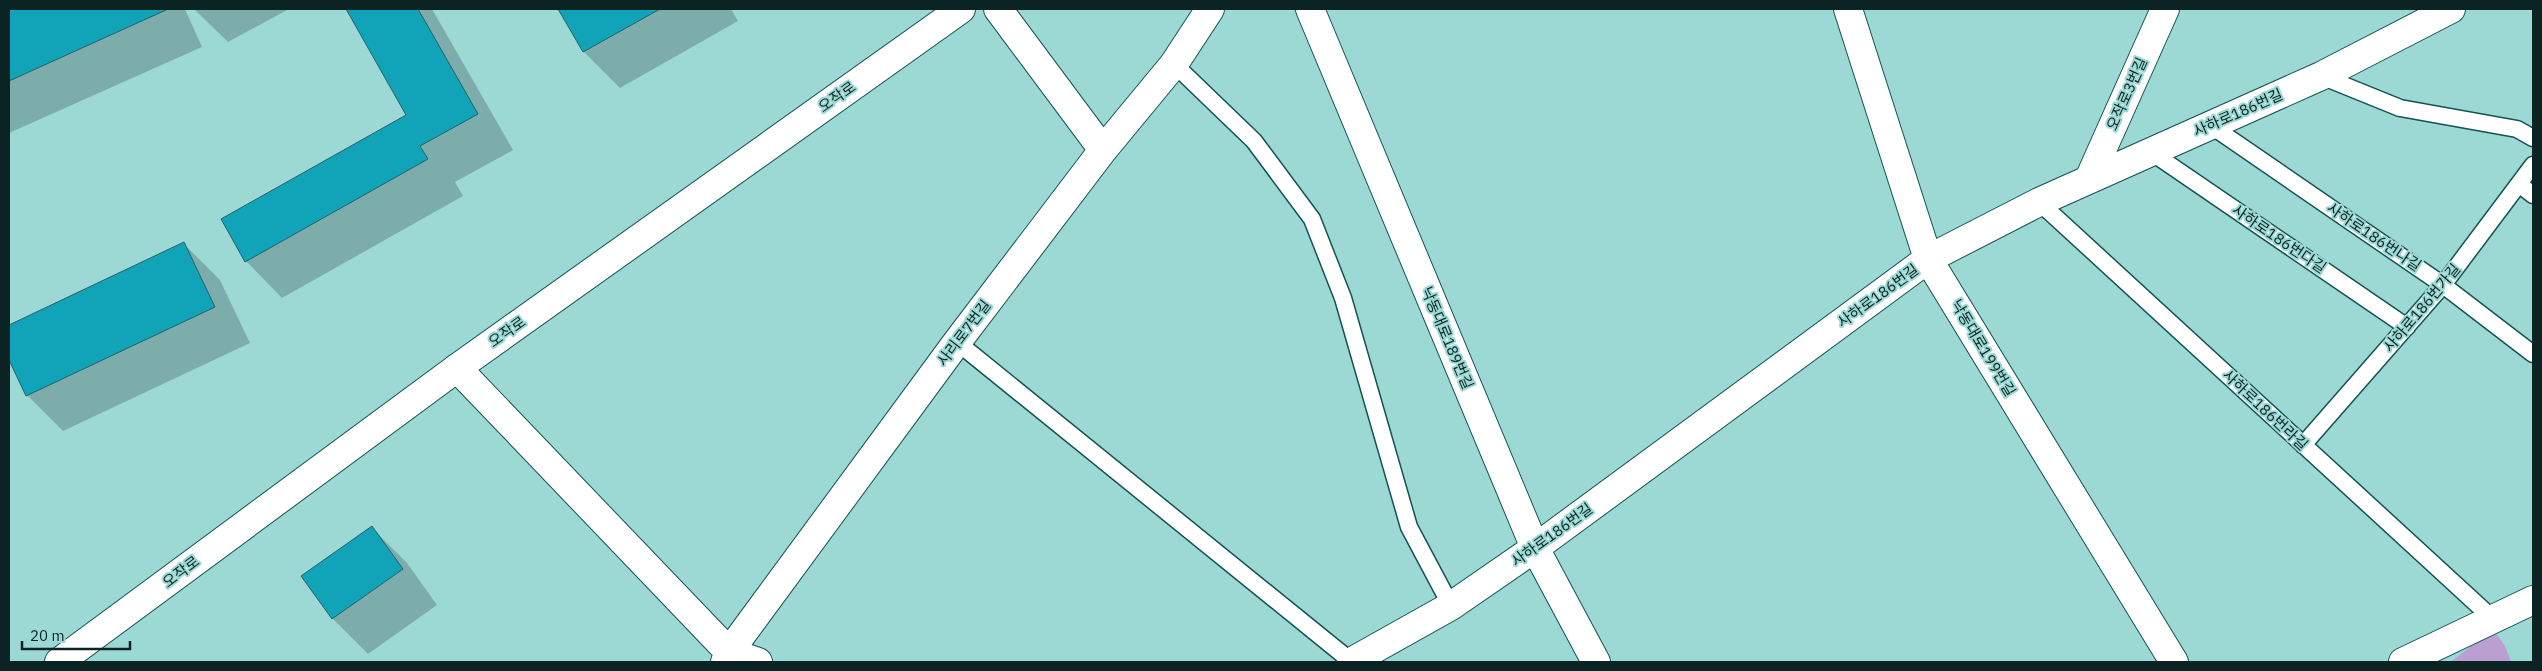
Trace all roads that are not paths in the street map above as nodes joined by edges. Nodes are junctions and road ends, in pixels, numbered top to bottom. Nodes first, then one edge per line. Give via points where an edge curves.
1 (961, 9) edge
2 (998, 9) edge
3 (1210, 9) edge
4 (1310, 9) edge
5 (1848, 9) edge
6 (2164, 9) edge
7 (2451, 9) edge
8 (1174, 64) junction
9 (2322, 76) junction
10 (2210, 125) junction
11 (2533, 138) edge
12 (1103, 150) junction
13 (2151, 152) junction
14 (2533, 165) edge
15 (2089, 179) junction
16 (2519, 184) junction
17 (2533, 196) edge
18 (2039, 202) junction
19 (1928, 259) junction
20 (2443, 285) junction
21 (2407, 327) junction
22 (957, 342) junction
23 (2533, 354) edge
24 (457, 368) junction
25 (2303, 445) junction
26 (1535, 548) junction
27 (2533, 600) edge
28 (1451, 606) junction
29 (2492, 618) junction
30 (727, 657) edge
31 (59, 662) edge
32 (758, 662) edge
33 (1352, 662) edge
34 (1596, 662) edge
35 (2174, 662) edge
36 (2403, 662) edge

1 - 24 street, 오작로
2 - 12 street
3 - 8 street, 사리로7번길
4 - 26 street, 낙동대로189번길
5 - 19 street, 낙동대로199번길
6 - 15 street, 오작로3번길
7 - 9 street, 사하로186번길
8 - 12 street, 사리로7번길
8 - 28 lane via 1254,142 1312,219 1343,298 1408,527
9 - 10 street, 사하로186번길
9 - 11 lane via 2400,108 2517,129
10 - 13 street, 사하로186번길
10 - 20 lane, 사하로186번나길
12 - 22 street, 사리로7번길
13 - 15 street, 사하로186번길
13 - 21 lane, 사하로186번다길
14 - 16 lane, 사하로186번가길
15 - 18 street, 사하로186번길
16 - 17 lane
16 - 20 lane, 사하로186번가길
18 - 19 street, 사하로186번길
18 - 25 lane, 사하로186번라길
19 - 26 street, 사하로186번길
19 - 35 street, 낙동대로199번길
20 - 21 lane, 사하로186번가길
20 - 23 lane, 사하로186번나길
21 - 25 lane, 사하로186번가길
22 - 30 street, 사리로7번길
22 - 33 lane
24 - 30 street
24 - 31 street, 오작로
25 - 29 lane, 사하로186번라길
26 - 28 street, 사하로186번길
26 - 34 street, 낙동대로189번길
27 - 29 street
28 - 33 street, 사하로186번길
29 - 36 street
30 - 32 street

